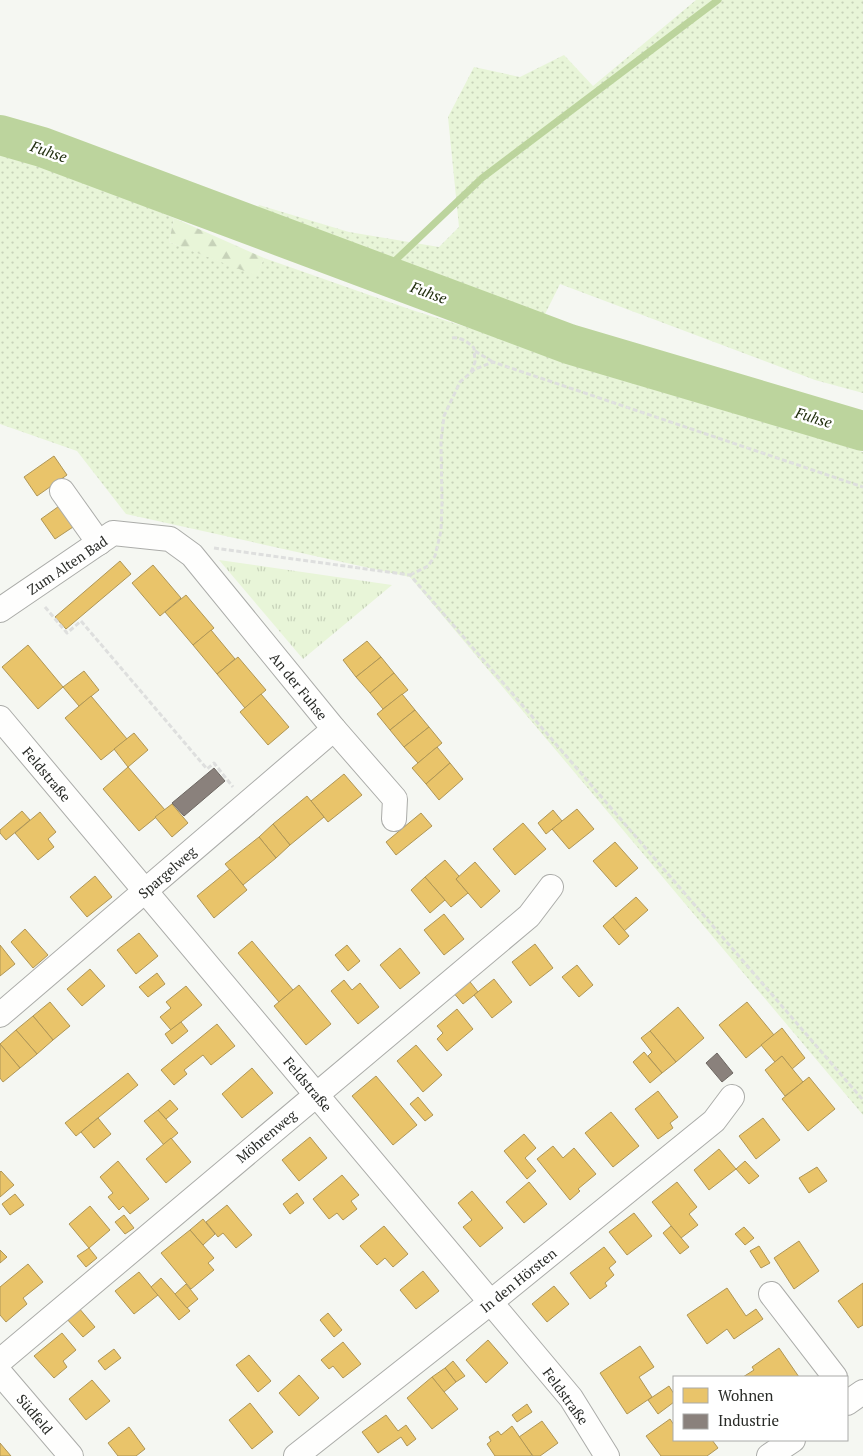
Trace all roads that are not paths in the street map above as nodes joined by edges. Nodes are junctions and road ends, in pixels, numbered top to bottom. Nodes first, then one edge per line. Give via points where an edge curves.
1 (62, 491) dead end
2 (100, 542) junction
3 (192, 555) joint
4 (0, 610) edge
5 (0, 718) edge
6 (334, 728) junction
7 (394, 819) dead end
8 (551, 887) dead end
9 (146, 891) junction
10 (0, 1015) edge
11 (316, 1094) junction
12 (732, 1096) dead end
13 (771, 1294) dead end
14 (491, 1302) junction
15 (0, 1361) edge
16 (0, 1373) edge
17 (834, 1376) edge
18 (792, 1441) edge
19 (71, 1456) edge
20 (296, 1456) edge
21 (607, 1456) edge
22 (769, 1456) edge

1 - 2 street
2 - 3 street, Zum Alten Bad via 113,533 170,539
2 - 4 street, Zum Alten Bad
3 - 6 street, An der Fuhse
5 - 9 street, Feldstraße
6 - 7 street, An der Fuhse via 395,799
6 - 9 street, Spargelweg
8 - 11 street, Möhrenweg via 528,916
9 - 10 street, Spargelweg
9 - 11 street, Feldstraße
11 - 14 street, Feldstraße
11 - 15 street, Möhrenweg
12 - 14 street, In den Hörsten via 714,1121
13 - 17 street
14 - 20 street, In den Hörsten
14 - 21 street, Feldstraße via 571,1398
16 - 19 street, Südfeld
18 - 22 street

